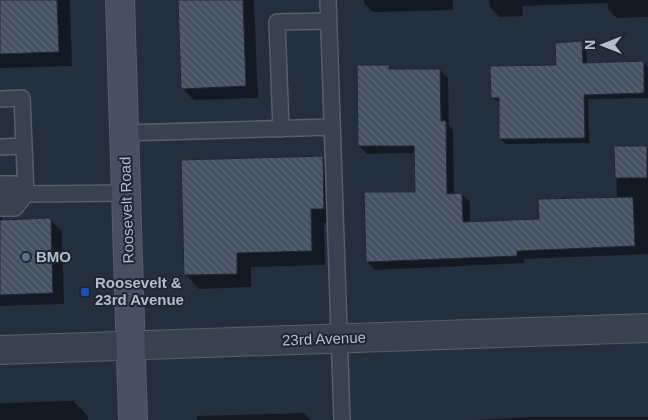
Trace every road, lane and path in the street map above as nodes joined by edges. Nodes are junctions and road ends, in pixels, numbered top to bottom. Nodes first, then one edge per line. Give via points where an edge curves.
1 (120, 0) edge
2 (328, 0) edge
3 (329, 21) junction
4 (0, 99) edge
5 (332, 127) junction
6 (280, 128) junction
7 (124, 133) junction
8 (24, 146) junction
9 (0, 147) edge
10 (0, 184) edge
11 (126, 193) junction
12 (26, 194) junction
13 (0, 195) edge
14 (0, 208) edge
15 (648, 328) edge
16 (339, 339) junction
17 (131, 345) junction
18 (0, 350) edge
19 (133, 420) edge
20 (342, 420) edge

1 - 7 main road, Roosevelt Road
2 - 3 lane
3 - 5 lane
3 - 6 lane via 277,22
4 - 8 lane via 22,98
5 - 6 lane
5 - 16 lane
6 - 7 lane
7 - 11 main road, Roosevelt Road
8 - 9 lane
8 - 12 lane
10 - 12 lane via 14,184
11 - 12 lane
11 - 17 main road, Roosevelt Road
12 - 13 lane
12 - 14 lane via 15,208
15 - 16 street, 23rd Avenue
16 - 17 street, 23rd Avenue
16 - 20 lane
17 - 18 street, 23rd Avenue
17 - 19 main road, Roosevelt Road

